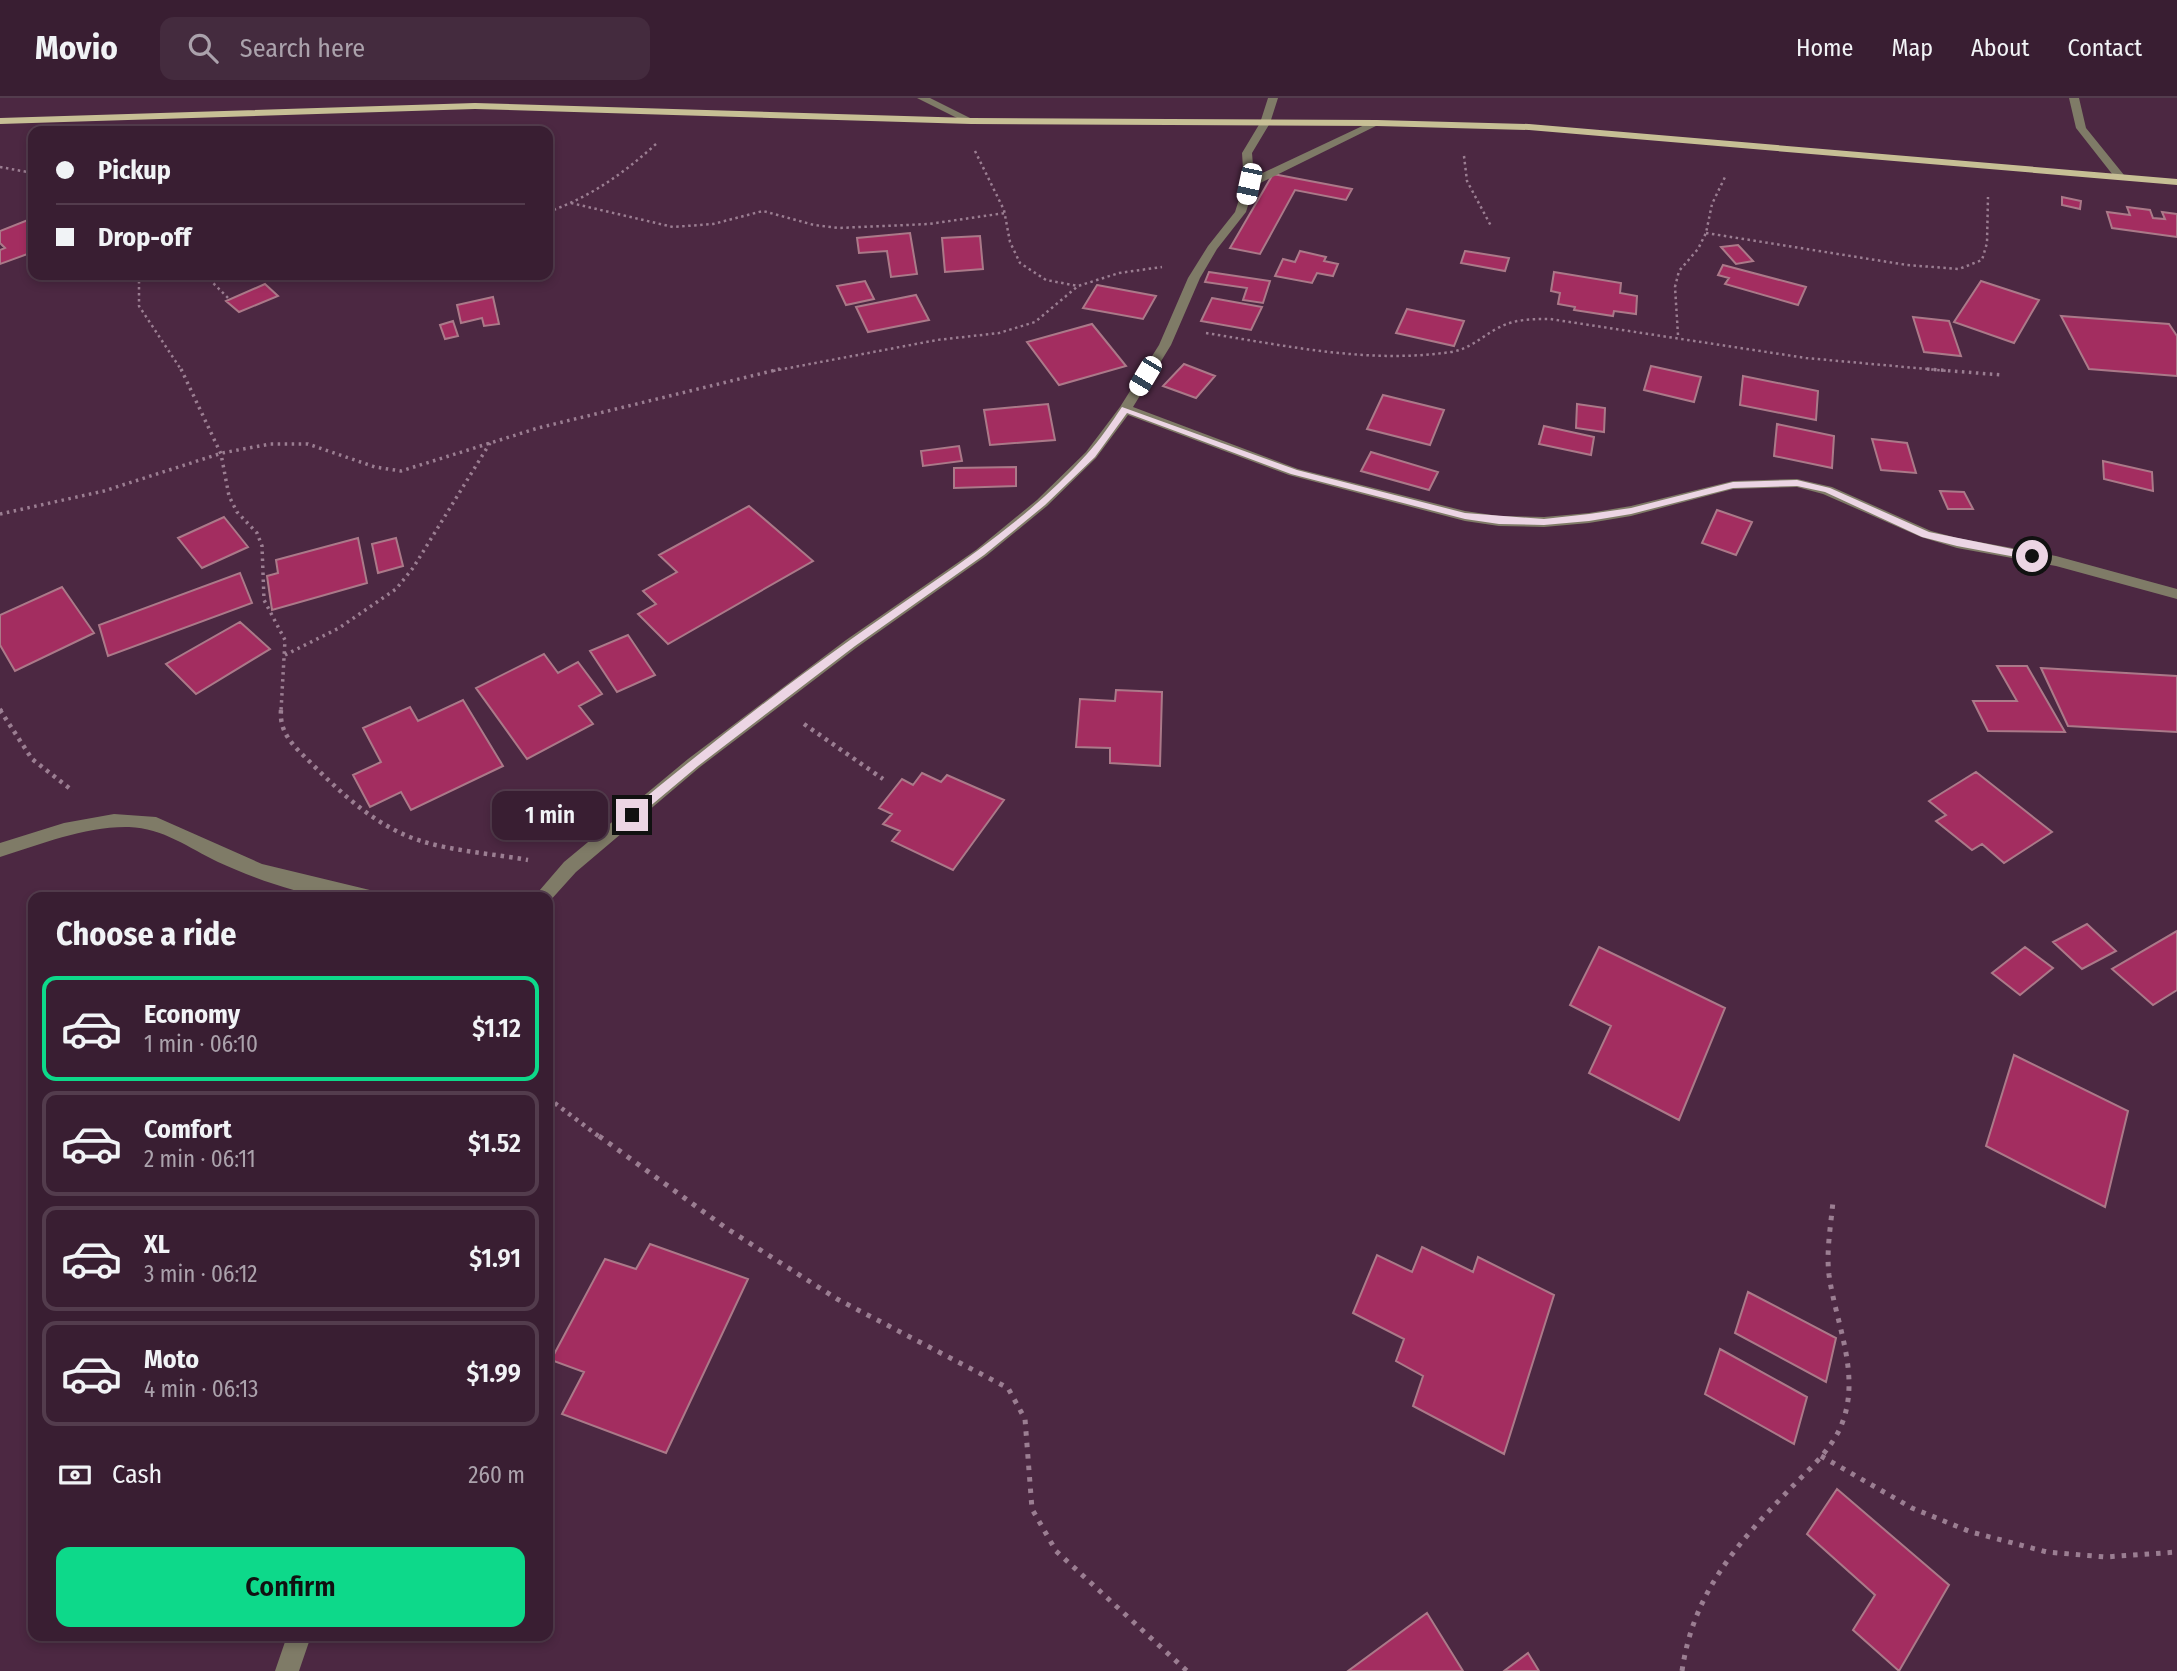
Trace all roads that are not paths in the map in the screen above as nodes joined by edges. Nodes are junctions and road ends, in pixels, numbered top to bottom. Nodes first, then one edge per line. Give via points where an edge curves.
1 (922, 98) edge
2 (1273, 98) edge
3 (2074, 98) edge
4 (0, 121) edge
5 (967, 121) junction
6 (1377, 122) junction
7 (1265, 123) junction
8 (2120, 177) junction
9 (2177, 182) edge
10 (1249, 184) junction
11 (1125, 409) junction
12 (2177, 594) edge
13 (0, 850) edge
14 (343, 892) edge
15 (547, 892) edge
16 (297, 1641) edge
17 (287, 1671) edge

1 - 5 street
2 - 7 street
3 - 8 street via 2081,128
4 - 5 main road via 475,106
5 - 7 main road
6 - 7 main road
6 - 8 main road via 1530,127
6 - 10 street
7 - 10 street via 1247,153
8 - 9 main road
10 - 11 street via 1240,212 1204,261 1174,327
11 - 12 street via 1294,472 1465,516 1544,522 1631,511 1733,485 1797,483 1827,490 1926,534 2056,561
11 - 15 street via 1091,455 1042,503 981,553 694,763 570,867
13 - 14 street via 95,824 130,820 175,830 225,857 268,872
16 - 17 street

